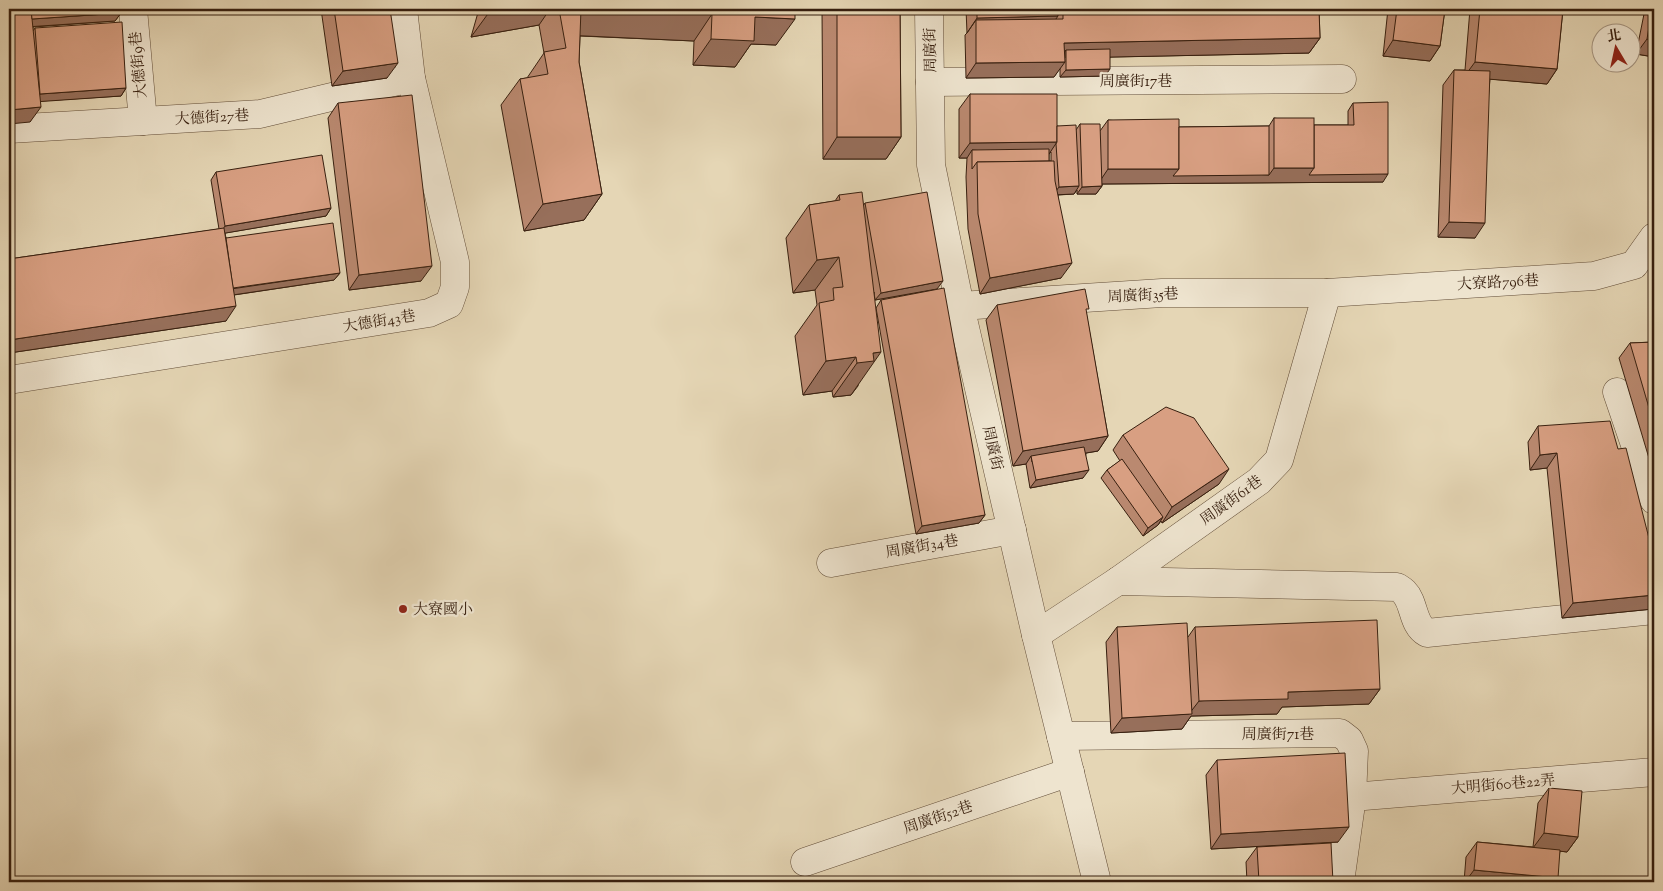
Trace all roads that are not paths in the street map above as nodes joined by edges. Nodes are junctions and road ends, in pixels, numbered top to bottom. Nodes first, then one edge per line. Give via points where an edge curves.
1 (133, 9) edge
2 (403, 9) edge
3 (928, 9) edge
4 (411, 78) junction
5 (1342, 79) dead end
6 (930, 82) junction
7 (143, 121) junction
8 (9, 129) edge
9 (1654, 238) edge
10 (1327, 292) junction
11 (960, 306) junction
12 (9, 380) edge
13 (1617, 392) dead end
14 (1654, 499) edge
15 (1012, 530) junction
16 (831, 563) dead end
17 (1118, 580) junction
18 (1654, 610) edge
19 (1036, 635) junction
20 (1061, 736) junction
21 (1070, 772) junction
22 (1654, 772) edge
23 (1352, 797) junction
24 (806, 862) dead end
25 (1097, 882) edge
26 (1340, 882) edge

1 - 7 street, 大德街9巷
2 - 4 street, 大德街43巷
3 - 6 street, 周廣街
4 - 7 street, 大德街27巷 via 260,114
4 - 12 street, 大德街43巷 via 455,262 455,288 449,304 429,313
5 - 6 street, 周廣街17巷
6 - 11 street, 周廣街 via 931,165
7 - 8 street, 大德街27巷
9 - 10 street, 大寮路796巷 via 1634,264 1594,276
10 - 11 street, 周廣街35巷 via 1162,293
10 - 17 street, 周廣街61巷 via 1279,460 1259,481
11 - 15 street, 周廣街
13 - 14 street
15 - 16 street, 周廣街34巷
15 - 19 street, 周廣街
17 - 18 street via 1398,587 1405,592 1419,626 1427,633
17 - 19 street, 周廣街61巷
19 - 20 street, 周廣街
20 - 21 street, 周廣街
20 - 23 street, 周廣街71巷 via 1340,733 1349,740 1354,751
21 - 24 street, 周廣街52巷
21 - 25 street, 周廣街
22 - 23 street, 大明街60巷22弄
23 - 26 street, 周廣街71巷

